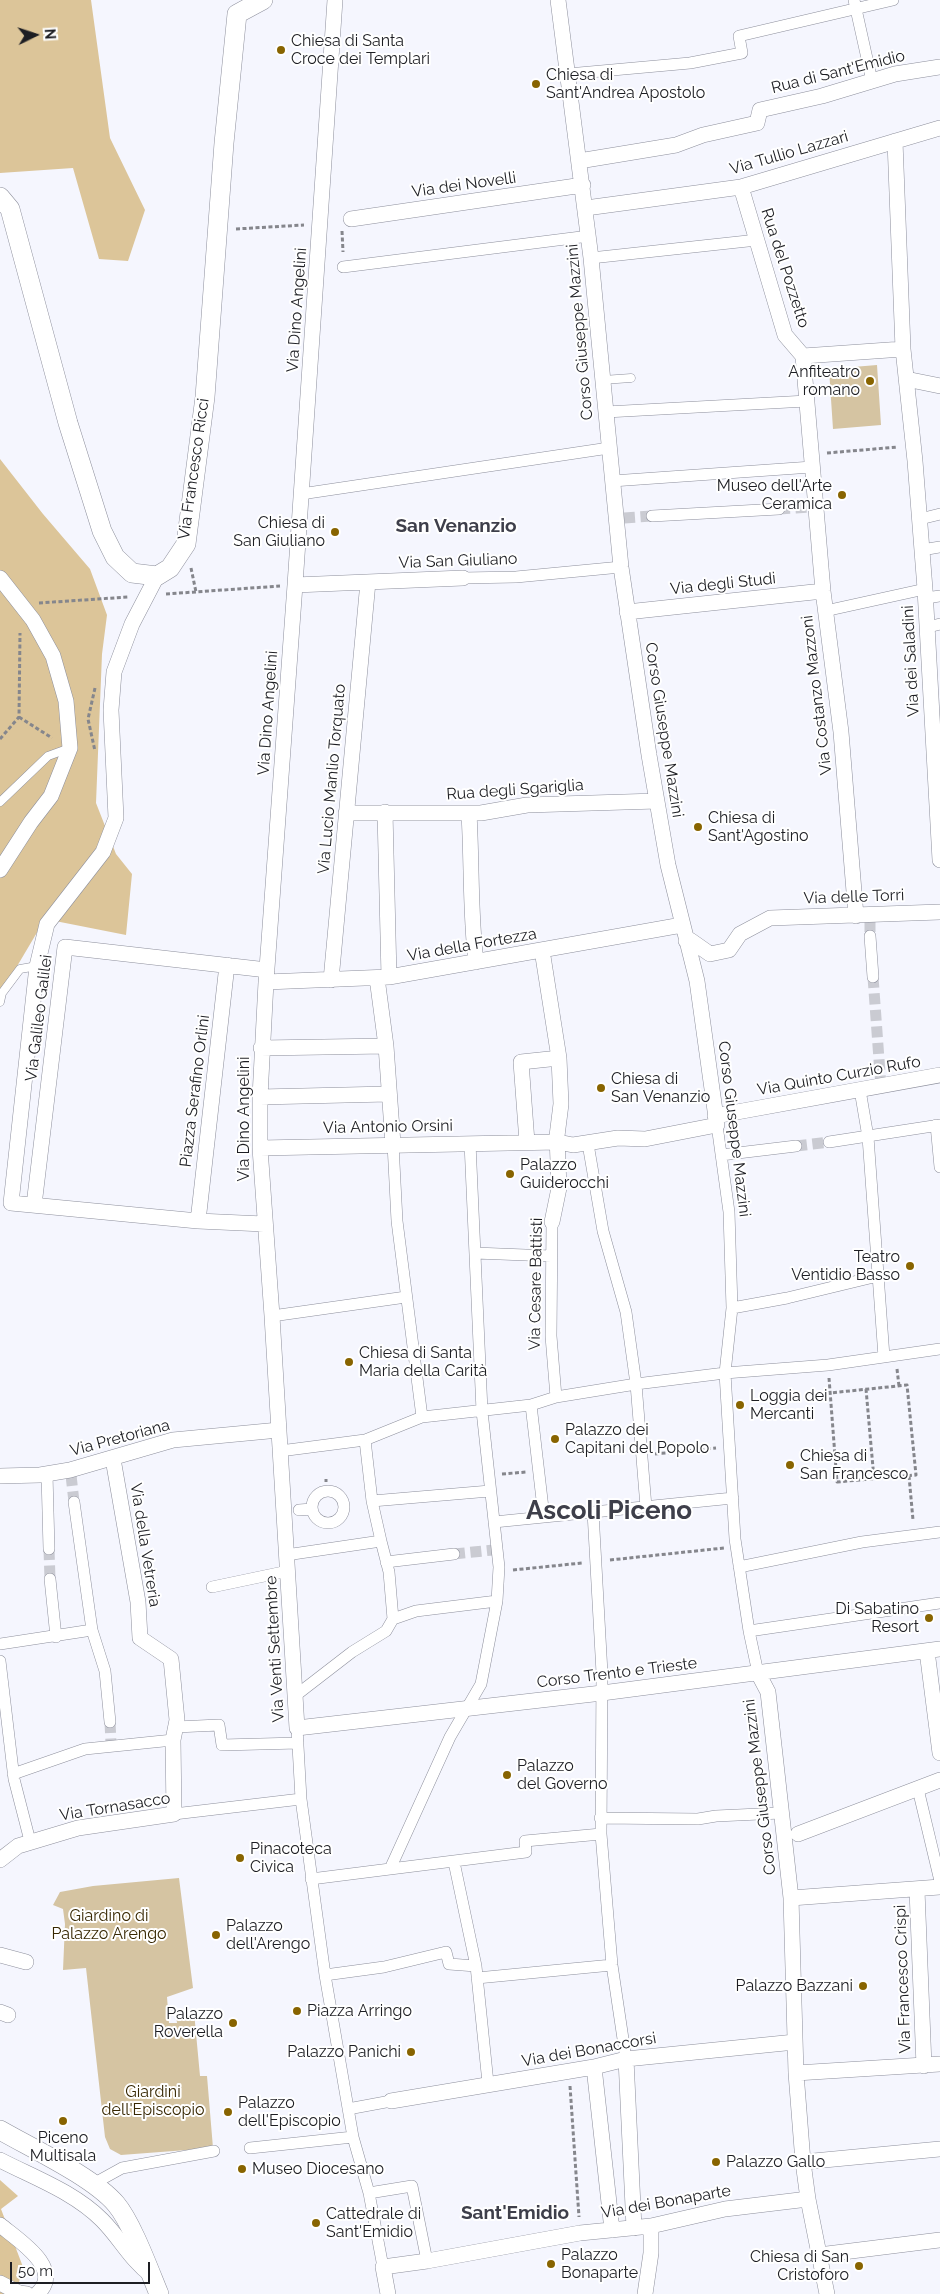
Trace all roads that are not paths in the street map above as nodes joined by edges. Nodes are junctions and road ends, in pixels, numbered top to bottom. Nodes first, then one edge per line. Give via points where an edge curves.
1 (263, 0) edge
2 (335, 0) edge
3 (558, 0) edge
4 (893, 0) edge
5 (855, 5) edge
6 (940, 67) edge
7 (568, 74) junction
8 (872, 81) junction
9 (940, 128) edge
10 (895, 141) junction
11 (579, 161) junction
12 (582, 185) junction
13 (741, 187) junction
14 (0, 197) edge
15 (586, 208) junction
16 (352, 219) road end
17 (589, 236) junction
18 (757, 240) junction
19 (591, 258) junction
20 (343, 267) road end
21 (903, 349) junction
22 (803, 356) junction
23 (630, 378) dead end
24 (906, 379) junction
25 (603, 380) junction
26 (940, 386) edge
27 (806, 401) junction
28 (606, 412) junction
29 (609, 448) junction
30 (811, 464) junction
31 (612, 481) junction
32 (301, 494) junction
33 (779, 509) tunnel mouth
34 (940, 514) edge
35 (652, 516) tunnel mouth
36 (920, 519) junction
37 (940, 547) edge
38 (922, 550) junction
39 (621, 567) junction
40 (157, 576) junction
41 (0, 578) edge
42 (463, 578) joint
43 (368, 582) junction
44 (295, 585) junction
45 (823, 591) junction
46 (930, 594) edge
47 (825, 610) junction
48 (627, 612) junction
49 (934, 626) edge
50 (935, 669) edge
51 (936, 708) edge
52 (937, 745) edge
53 (70, 748) junction
54 (938, 780) edge
55 (657, 801) junction
56 (0, 802) edge
57 (385, 812) junction
58 (346, 813) junction
59 (469, 814) junction
60 (940, 860) edge
61 (0, 870) edge
62 (940, 912) edge
63 (865, 917) junction
64 (682, 925) junction
65 (870, 936) tunnel mouth
66 (686, 941) junction
67 (542, 950) junction
68 (476, 962) junction
69 (227, 965) junction
70 (36, 966) junction
71 (266, 976) junction
72 (873, 977) tunnel mouth
73 (383, 978) junction
74 (331, 980) junction
75 (0, 1002) edge
76 (386, 1046) junction
77 (262, 1048) junction
78 (559, 1058) junction
79 (940, 1075) edge
80 (860, 1090) junction
81 (388, 1094) junction
82 (260, 1097) junction
83 (716, 1120) junction
84 (938, 1125) edge
85 (868, 1138) junction
86 (522, 1142) junction
87 (558, 1142) junction
88 (829, 1142) tunnel mouth
89 (470, 1143) junction
90 (393, 1144) junction
91 (588, 1144) junction
92 (796, 1146) tunnel mouth
93 (260, 1148) junction
94 (721, 1155) junction
95 (940, 1167) edge
96 (34, 1205) junction
97 (198, 1221) junction
98 (552, 1222) joint
99 (264, 1224) junction
100 (475, 1253) junction
101 (551, 1256) junction
102 (878, 1276) junction
103 (406, 1297) junction
104 (732, 1308) junction
105 (272, 1316) junction
106 (940, 1349) edge
107 (884, 1357) junction
108 (725, 1373) junction
109 (636, 1384) junction
110 (556, 1397) junction
111 (531, 1405) junction
112 (482, 1411) junction
113 (422, 1416) junction
114 (279, 1430) junction
115 (365, 1440) junction
116 (280, 1451) junction
117 (113, 1458) junction
118 (47, 1474) junction
119 (0, 1476) edge
120 (489, 1483) junction
121 (734, 1498) junction
122 (372, 1501) junction
123 (74, 1502) tunnel mouth
124 (646, 1507) junction
125 (312, 1509) junction
126 (299, 1510) dead end
127 (593, 1512) junction
128 (544, 1517) junction
129 (494, 1522) junction
130 (940, 1532) edge
131 (380, 1541) junction
132 (49, 1549) tunnel mouth
133 (454, 1554) tunnel mouth
134 (286, 1555) junction
135 (386, 1562) junction
136 (740, 1567) junction
137 (288, 1571) junction
138 (50, 1579) tunnel mouth
139 (212, 1588) dead end
140 (497, 1601) junction
141 (940, 1604) edge
142 (393, 1619) junction
143 (92, 1630) junction
144 (749, 1631) junction
145 (56, 1637) junction
146 (0, 1644) edge
147 (933, 1650) edge
148 (0, 1661) edge
149 (758, 1673) junction
150 (602, 1693) junction
151 (295, 1696) junction
152 (466, 1709) junction
153 (110, 1722) tunnel mouth
154 (174, 1734) junction
155 (297, 1737) junction
156 (5, 1745) edge
157 (940, 1754) edge
158 (13, 1774) junction
159 (940, 1780) edge
160 (918, 1789) junction
161 (301, 1799) junction
162 (781, 1813) junction
163 (174, 1814) junction
164 (600, 1818) junction
165 (600, 1834) junction
166 (798, 1834) joint
167 (783, 1840) junction
168 (30, 1841) junction
169 (454, 1862) junction
170 (2, 1863) edge
171 (390, 1869) junction
172 (311, 1879) junction
173 (940, 1881) edge
174 (940, 1887) edge
175 (917, 1890) junction
176 (791, 1898) junction
177 (0, 1955) edge
178 (26, 1962) dead end
179 (612, 1965) junction
180 (476, 1972) junction
181 (325, 1975) junction
182 (795, 2042) junction
183 (626, 2059) junction
184 (940, 2064) edge
185 (924, 2066) junction
186 (594, 2067) junction
187 (796, 2073) junction
188 (488, 2083) junction
189 (391, 2101) joint
190 (348, 2109) junction
191 (0, 2130) edge
192 (353, 2137) junction
193 (250, 2148) dead end
194 (940, 2149) edge
195 (214, 2151) dead end
196 (0, 2160) edge
197 (803, 2162) junction
198 (93, 2184) junction
199 (369, 2193) junction
200 (808, 2198) junction
201 (0, 2225) edge
202 (651, 2226) junction
203 (634, 2228) junction
204 (612, 2230) junction
205 (940, 2240) edge
206 (819, 2255) junction
207 (427, 2261) junction
208 (383, 2267) junction
209 (151, 2275) junction
210 (0, 2284) edge
211 (27, 2294) edge
212 (37, 2294) edge
213 (160, 2294) edge
214 (388, 2294) edge
215 (645, 2294) edge
216 (827, 2294) edge

1 - 40 street, Via Francesco Ricci via 237,14 205,397 186,544 170,568
2 - 32 street, Via Dino Angelini
3 - 7 street, Corso Giuseppe Mazzini
4 - 5 street
5 - 7 street via 739,36 742,54 690,63
5 - 8 street
6 - 8 street, Rua di Sant'Emidio
7 - 11 street, Corso Giuseppe Mazzini
8 - 11 street, Rua di Sant'Emidio via 760,110 757,123 703,135 676,145
9 - 10 street, Via Tullio Lazzari
10 - 13 street, Via Tullio Lazzari
10 - 21 street, Via dei Saladini
11 - 12 street, Corso Giuseppe Mazzini
12 - 15 street, Corso Giuseppe Mazzini
12 - 16 street, Via dei Novelli
13 - 15 street, Via Tullio Lazzari
13 - 18 street, Rua del Pozzetto
14 - 40 street via 10,209 68,423 102,532 115,557 132,572
15 - 17 street, Corso Giuseppe Mazzini
17 - 19 street, Corso Giuseppe Mazzini
17 - 20 street
18 - 19 street
18 - 22 street, Rua del Pozzetto via 785,334
19 - 25 street, Corso Giuseppe Mazzini
21 - 22 street
21 - 24 street, Via dei Saladini
22 - 27 street, Via Costanzo Mazzoni
23 - 25 lane
24 - 26 street
24 - 36 street, Via dei Saladini
25 - 28 street, Corso Giuseppe Mazzini
27 - 28 street
27 - 30 street, Via Costanzo Mazzoni
28 - 29 street, Corso Giuseppe Mazzini
29 - 31 street, Corso Giuseppe Mazzini
29 - 32 street
30 - 31 street
30 - 45 street, Via Costanzo Mazzoni
31 - 39 street, Corso Giuseppe Mazzini via 620,518
32 - 44 street, Via Dino Angelini
33 - 35 street
34 - 36 street
36 - 38 street, Via dei Saladini
37 - 38 street
38 - 46 street, Via dei Saladini
39 - 42 street, Via San Giuliano via 516,577
39 - 48 street, Corso Giuseppe Mazzini
40 - 70 street via 132,624 114,672 111,710 116,818 103,852 47,924
41 - 53 street via 33,620 54,656 66,701
42 - 43 street, Via San Giuliano
43 - 44 street, Via San Giuliano
43 - 58 street, Via Lucio Manlio Torquato
44 - 71 street, Via Dino Angelini
45 - 47 street, Via Costanzo Mazzoni
45 - 48 street, Via degli Studi
46 - 47 street
46 - 49 street, Via dei Saladini
47 - 63 street, Via Costanzo Mazzoni
48 - 55 street, Corso Giuseppe Mazzini
49 - 50 street, Via dei Saladini
50 - 51 street, Via dei Saladini
51 - 52 street, Via dei Saladini
52 - 54 street, Via dei Saladini
53 - 56 lane via 48,756
53 - 61 street via 51,796
54 - 60 street, Via dei Saladini
55 - 59 street, Rua degli Sgariglia via 527,805
55 - 64 street, Corso Giuseppe Mazzini
57 - 58 street, Rua degli Sgariglia
57 - 59 street, Rua degli Sgariglia
57 - 73 street
58 - 74 street, Via Lucio Manlio Torquato
59 - 68 street via 471,924
62 - 63 street, Via delle Torri
63 - 66 street, Via delle Torri via 770,918 740,934 729,950 710,954 690,940
64 - 66 street, Corso Giuseppe Mazzini
64 - 67 street, Via della Fortezza
65 - 72 street
66 - 83 street, Corso Giuseppe Mazzini via 697,981
67 - 68 street, Via della Fortezza
67 - 78 street, Via Cesare Battisti
68 - 73 street, Via della Fortezza
69 - 71 street, Via Galileo Galilei
69 - 96 street, Via Galileo Galilei via 65,947
69 - 97 street, Piazza Serafino Orlini
70 - 75 lane via 20,969 2,993
70 - 96 street via 11,1203
71 - 74 street, Via della Fortezza
71 - 77 street, Via Dino Angelini
73 - 74 street, Via della Fortezza
73 - 76 street
76 - 77 street
76 - 81 street
77 - 82 street, Via Dino Angelini
78 - 86 street via 521,1062
78 - 87 street, Via Cesare Battisti via 561,1104
79 - 80 street, Via Quinto Curzio Rufo
80 - 83 street, Via Quinto Curzio Rufo
80 - 85 street
81 - 82 street
81 - 90 street
82 - 93 street, Via Dino Angelini
83 - 91 street, Via Quinto Curzio Rufo via 645,1139 618,1138
83 - 94 street, Corso Giuseppe Mazzini
84 - 85 street
84 - 95 street
85 - 88 street
85 - 102 street
86 - 87 street, Via Antonio Orsini
86 - 89 street, Via Antonio Orsini
87 - 91 street, Via Antonio Orsini
87 - 98 street, Via Cesare Battisti via 559,1188
89 - 90 street, Via Antonio Orsini
89 - 100 street
90 - 93 street, Via Antonio Orsini
90 - 103 street via 397,1221
91 - 109 street via 603,1232 626,1312
92 - 94 street
93 - 99 street, Via Dino Angelini
94 - 104 street, Corso Giuseppe Mazzini via 729,1212
96 - 97 street
97 - 99 street
98 - 101 street, Via Cesare Battisti
99 - 105 street, Via Dino Angelini
100 - 101 street
100 - 112 street
101 - 110 street, Via Cesare Battisti via 551,1336
102 - 104 street
102 - 107 street
103 - 105 street
103 - 113 street
104 - 108 street, Corso Giuseppe Mazzini
105 - 114 street, Via Dino Angelini
106 - 107 street
107 - 108 street
108 - 109 street
108 - 121 street, Corso Giuseppe Mazzini
109 - 110 street
109 - 124 street
110 - 111 street
111 - 112 street
111 - 128 street
112 - 113 street
112 - 120 street
113 - 115 street
114 - 116 street, Via Dino Angelini
114 - 117 street, Via Pretoriana via 173,1440
115 - 116 street
115 - 122 street
116 - 134 street, Via Venti Settembre
117 - 118 street, Via Pretoriana via 71,1472
117 - 154 street, Via della Vetreria via 138,1602 140,1638 172,1659 177,1720
118 - 119 street, Via Pretoriana
118 - 132 street
120 - 122 street
120 - 129 street
121 - 124 street
121 - 136 street, Corso Giuseppe Mazzini
122 - 131 street
123 - 143 street
124 - 127 street
125 - 125 street via 326,1484 349,1507 329,1528
125 - 126 street
127 - 128 street
127 - 150 street
128 - 129 street
129 - 140 street via 499,1569
130 - 136 street via 862,1542
131 - 134 street
131 - 135 street
133 - 135 street
134 - 137 street, Via Venti Settembre
135 - 142 street
136 - 144 street, Corso Giuseppe Mazzini
137 - 139 street
137 - 151 street, Via Venti Settembre
138 - 145 street
140 - 142 street via 416,1611
140 - 152 street via 481,1684
141 - 144 street
142 - 151 street via 386,1631 352,1652
143 - 145 street
143 - 153 street via 105,1671
144 - 149 street, Corso Giuseppe Mazzini
145 - 146 street
147 - 149 street, Corso Trento e Trieste
147 - 157 street
148 - 156 street
149 - 150 street, Corso Trento e Trieste
149 - 162 street, Corso Giuseppe Mazzini via 768,1692
150 - 152 street, Corso Trento e Trieste
150 - 164 street
151 - 155 street, Via Venti Settembre
152 - 155 street, Corso Trento e Trieste
152 - 171 street
154 - 155 street via 219,1725 222,1745 275,1744
154 - 158 street via 84,1749
154 - 163 street
155 - 161 street
156 - 158 street
158 - 168 street
159 - 160 street
160 - 166 street
160 - 173 street
161 - 163 street, Via Tornasacco
161 - 172 street
162 - 164 street via 698,1818
162 - 167 street, Corso Giuseppe Mazzini
163 - 168 street, Via Tornasacco via 78,1828
164 - 165 street
165 - 169 street via 525,1841 526,1852
165 - 179 street
166 - 167 street
167 - 176 street, Corso Giuseppe Mazzini
168 - 170 street, Via Tornasacco via 18,1846
169 - 171 street
169 - 180 street
171 - 172 street
172 - 181 street
174 - 175 street
175 - 176 street
175 - 185 street, Via Francesco Crispi
176 - 182 street, Corso Giuseppe Mazzini
177 - 178 street
179 - 180 street
179 - 183 street
180 - 181 street via 449,1964 446,1952 384,1967
180 - 188 street
181 - 190 street
182 - 183 street, Via dei Bonaccorsi
182 - 187 street, Corso Giuseppe Mazzini
183 - 186 street, Via dei Bonaccorsi
183 - 203 street
184 - 185 street
185 - 187 street
186 - 188 street, Via dei Bonaccorsi
186 - 204 street
187 - 197 street, Corso Giuseppe Mazzini
188 - 189 street, Via dei Bonaccorsi
189 - 190 street
190 - 192 street
191 - 198 street
192 - 193 street
192 - 199 street
194 - 197 street
195 - 198 street via 122,2168
196 - 209 street via 66,2192 103,2221 136,2264
197 - 200 street, Corso Giuseppe Mazzini
198 - 209 street via 117,2205
199 - 207 street via 412,2186
199 - 208 street
200 - 202 street, Via dei Bonaparte via 725,2209
200 - 206 street, Corso Giuseppe Mazzini
201 - 212 street via 37,2256 47,2276 44,2288
202 - 203 street, Via dei Bonaparte
202 - 215 street
203 - 204 street, Via dei Bonaparte
204 - 207 street, Via dei Bonaparte
205 - 206 street
206 - 216 street, Corso Giuseppe Mazzini
207 - 208 street, Via dei Bonaparte
208 - 214 street
209 - 213 street
210 - 211 street

